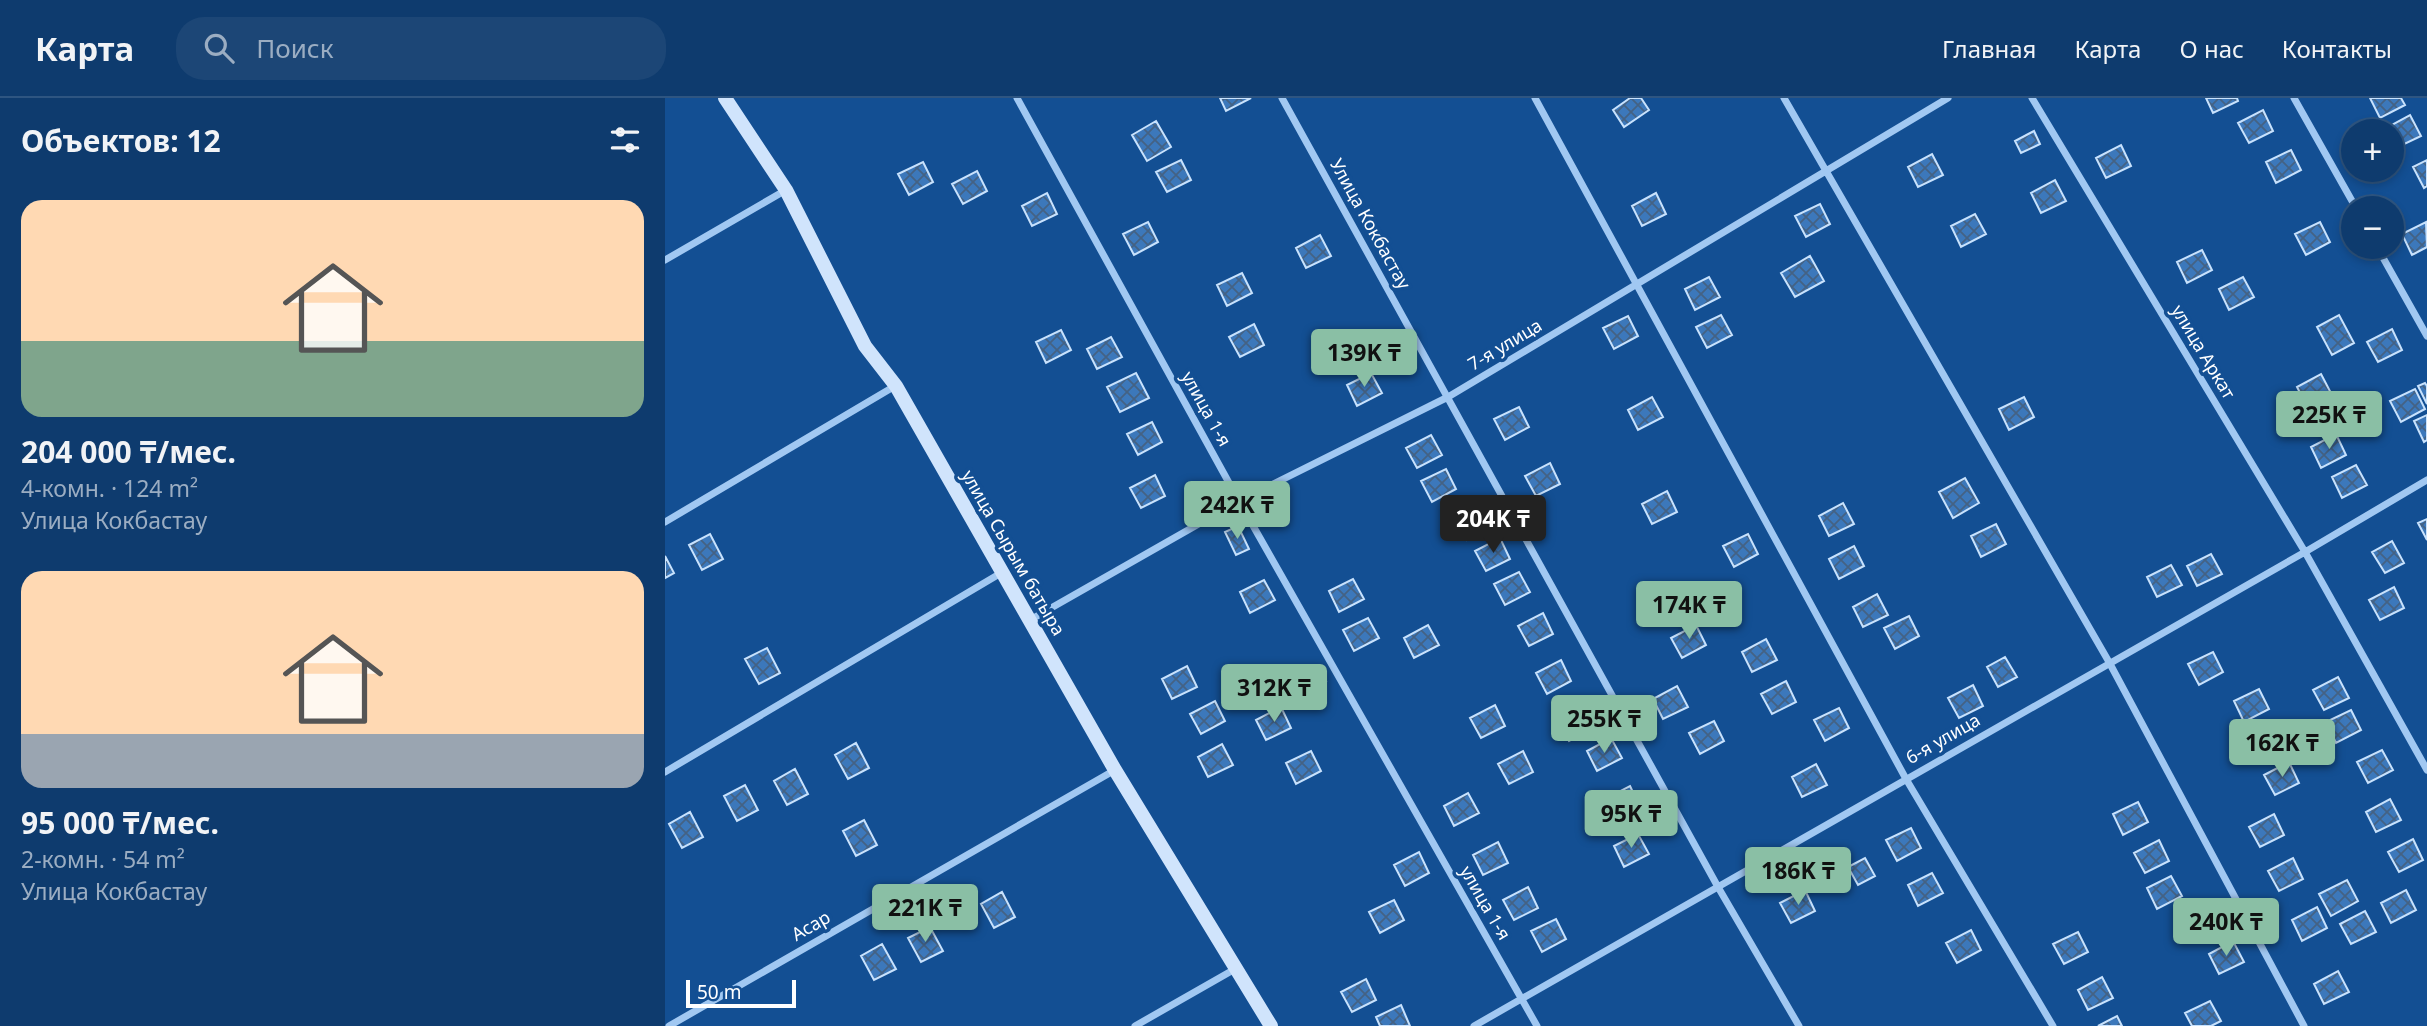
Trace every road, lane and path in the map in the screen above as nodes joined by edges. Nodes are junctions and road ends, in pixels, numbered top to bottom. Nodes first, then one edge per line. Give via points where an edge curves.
1 (725, 98) edge
2 (1017, 98) edge
3 (1282, 98) edge
4 (1535, 98) edge
5 (1784, 98) edge
6 (1948, 98) edge
7 (2032, 98) edge
8 (2294, 98) edge
9 (1825, 172) junction
10 (786, 190) junction
11 (2349, 196) edge
12 (2384, 259) edge
13 (665, 260) edge
14 (1638, 284) junction
15 (2427, 336) edge
16 (896, 386) junction
17 (1448, 397) junction
18 (2427, 480) edge
19 (1239, 501) junction
20 (665, 522) edge
21 (2305, 552) junction
22 (1001, 573) junction
23 (1030, 620) junction
24 (2109, 662) junction
25 (1115, 770) junction
26 (2427, 770) edge
27 (665, 772) edge
28 (1906, 779) junction
29 (1718, 887) junction
30 (1235, 969) junction
31 (1522, 999) junction
32 (669, 1026) edge
33 (1135, 1026) edge
34 (1271, 1026) edge
35 (1474, 1026) edge
36 (1537, 1026) edge
37 (1799, 1026) edge
38 (2053, 1026) edge
39 (2304, 1026) edge

1 - 10 street, улица Сырым батыра
2 - 19 street, улица 1-я
3 - 17 street, Улица Кокбастау
4 - 14 street
5 - 9 street
6 - 9 street, 7-я улица
7 - 21 street, улица Аркат
8 - 11 street
9 - 14 street, 7-я улица
9 - 24 street
10 - 13 street
10 - 16 street, улица Сырым батыра via 865,346
12 - 15 street
14 - 17 street, 7-я улица
14 - 28 street
16 - 20 street
16 - 22 street, улица Сырым батыра
17 - 19 street, 7-я улица
17 - 29 street, Улица Кокбастау
18 - 21 street, 6-я улица
19 - 23 street, 7-я улица
19 - 31 street, улица 1-я
21 - 24 street, 6-я улица
21 - 26 street, улица Аркат
22 - 23 street, улица Сырым батыра
22 - 27 street
23 - 25 street, улица Сырым батыра
24 - 28 street, 6-я улица
24 - 39 street
25 - 30 street, улица Сырым батыра
25 - 32 street, Асар
28 - 29 street, 6-я улица
28 - 38 street
29 - 31 street, 6-я улица
29 - 37 street, Улица Кокбастау
30 - 33 street
30 - 34 street, улица Сырым батыра
31 - 35 street, 6-я улица
31 - 36 street, улица 1-я

